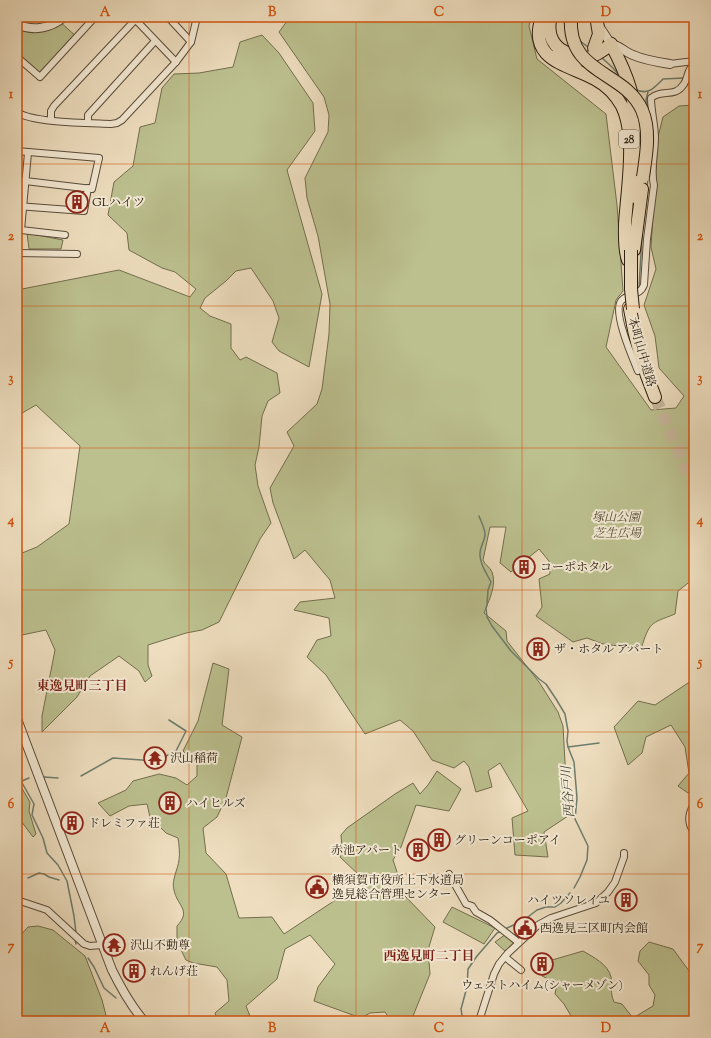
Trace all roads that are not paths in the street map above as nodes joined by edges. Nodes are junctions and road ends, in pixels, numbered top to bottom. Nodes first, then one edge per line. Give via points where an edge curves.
1 (64, 17) edge
2 (95, 17) edge
3 (168, 17) edge
4 (197, 17) edge
5 (542, 17) edge
6 (546, 17) edge
7 (551, 17) edge
8 (571, 17) edge
9 (134, 18) edge
10 (596, 19) edge
11 (17, 24) edge
12 (155, 41) junction
13 (191, 42) junction
14 (613, 45) junction
15 (594, 48) junction
16 (17, 57) edge
17 (694, 61) edge
18 (176, 62) junction
19 (670, 64) joint
20 (694, 68) edge
21 (17, 112) edge
22 (51, 120) junction
23 (88, 123) junction
24 (17, 151) edge
25 (28, 153) junction
26 (17, 180) edge
27 (26, 181) junction
28 (88, 188) junction
29 (20, 206) edge
30 (19, 230) edge
31 (65, 235) dead end
32 (629, 252) junction
33 (17, 253) edge
34 (77, 254) dead end
35 (638, 371) dead end
36 (656, 396) tunnel mouth
37 (17, 719) edge
38 (694, 804) edge
39 (694, 832) edge
40 (624, 853) dead end
41 (450, 874) dead end
42 (17, 900) edge
43 (518, 942) junction
44 (102, 944) junction
45 (504, 958) junction
46 (521, 970) dead end
47 (143, 1020) edge
48 (479, 1021) edge

1 - 11 street via 44,28 34,29
2 - 16 street via 40,77
3 - 13 street
4 - 13 street
5 - 32 highway, 28 via 538,36 547,54 560,64 602,83 616,97 628,120 625,232
6 - 14 highway via 544,31 547,44 550,50 560,57 576,61 588,58
7 - 15 highway via 549,31 558,48 575,55
8 - 32 highway, 28, bridge via 571,33 578,51 587,62 628,92 641,109 645,120 647,137 644,178 636,229
9 - 12 street
9 - 22 street via 54,106
10 - 14 street
10 - 15 highway via 599,34
12 - 18 street
12 - 23 street via 88,115
13 - 18 street
14 - 15 highway
14 - 19 street via 633,56
14 - 32 highway via 632,89 640,138
17 - 19 street
18 - 23 street via 122,120 111,124
20 - 35 street via 690,69 684,85 676,92 662,92 650,98 655,137 652,177 654,185 646,239 644,285 640,292 622,300 619,306 627,345
21 - 22 street via 23,116
22 - 23 street
24 - 25 street
25 - 27 street
25 - 28 street via 99,158 92,189
26 - 27 street
27 - 28 street
27 - 29 street
28 - 29 street via 84,211
29 - 30 street
30 - 31 street
32 - 36 highway, 本町山中道路 / 28, bridge via 633,326 641,360
33 - 34 street
37 - 44 street
38 - 39 street via 689,824
40 - 43 street via 615,882 596,903 550,918
41 - 43 street via 466,904
42 - 44 street via 47,910 84,944
43 - 45 street
44 - 47 street via 120,987
45 - 46 street
45 - 48 street via 494,974

